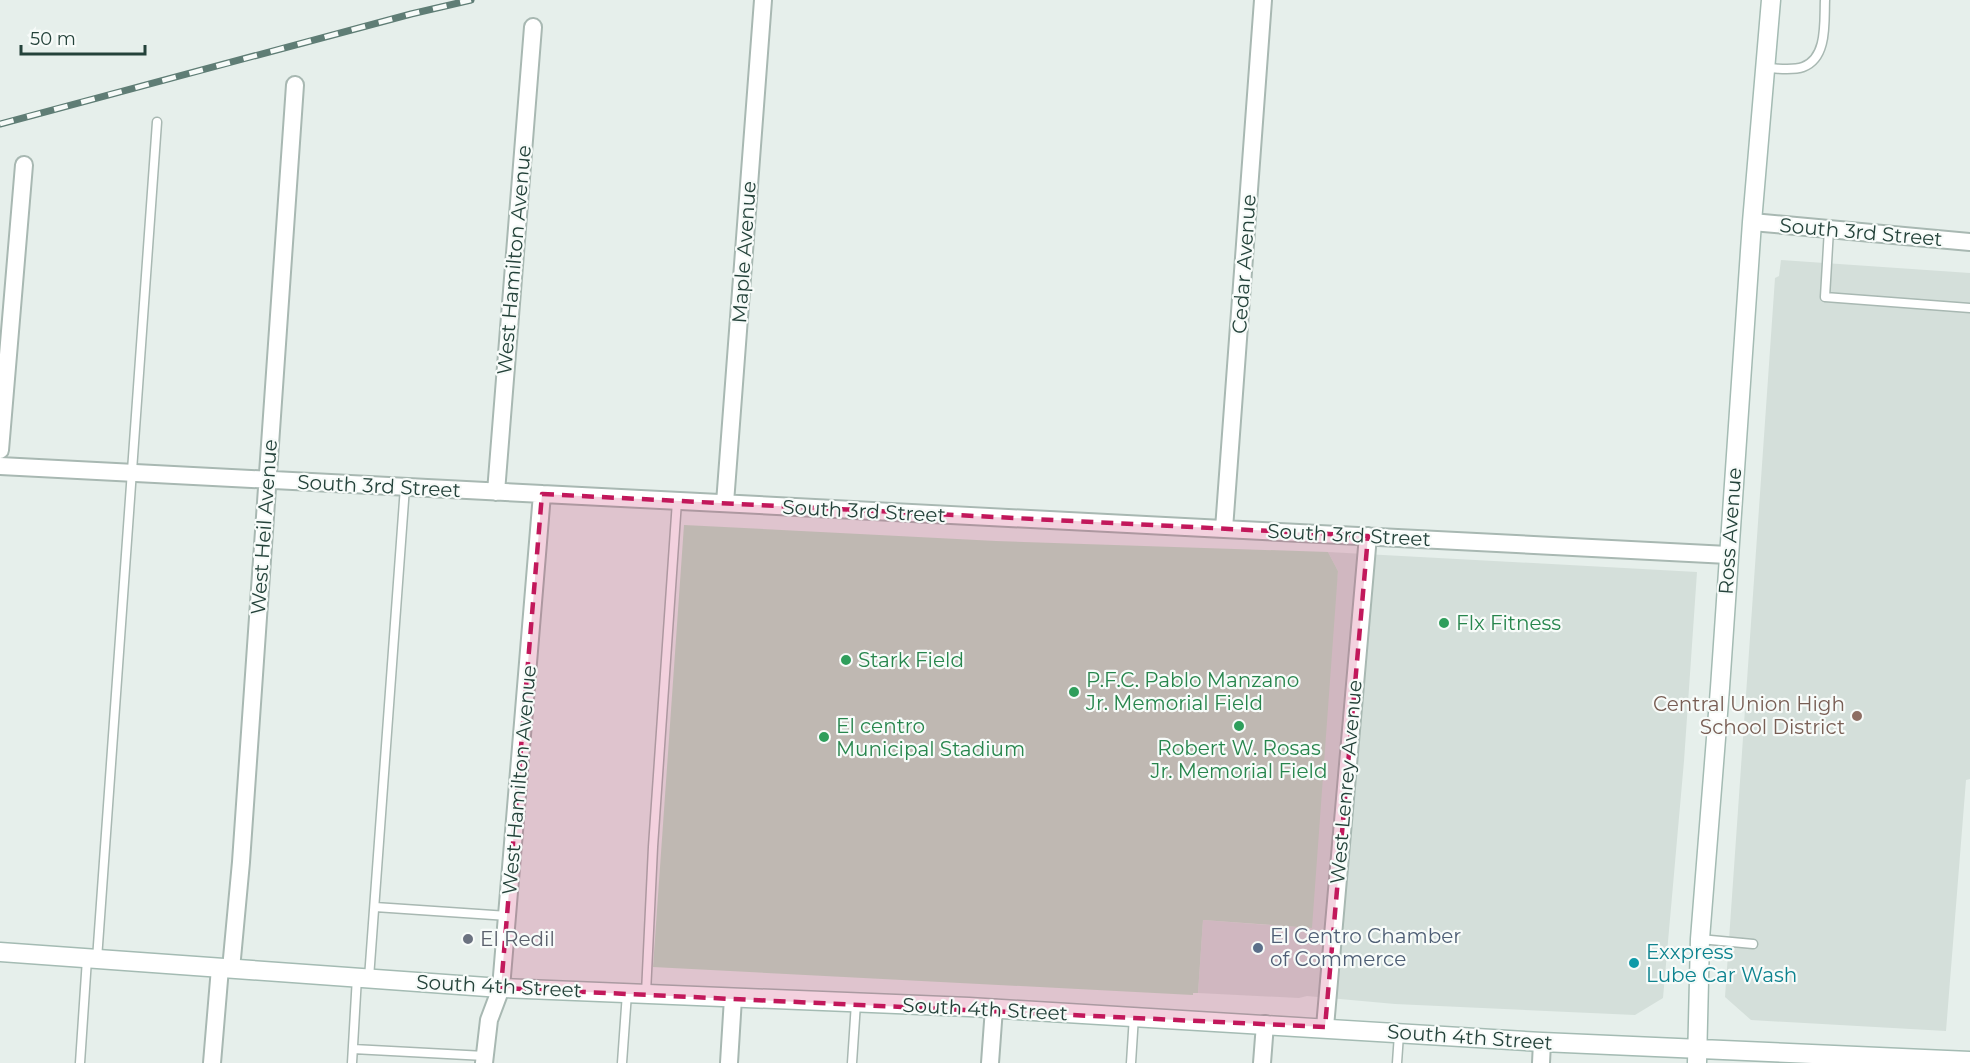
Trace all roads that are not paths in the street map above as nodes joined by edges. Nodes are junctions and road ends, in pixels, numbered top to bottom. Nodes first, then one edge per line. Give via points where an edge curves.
1 (763, 0) edge
2 (1263, 0) edge
3 (1771, 0) edge
4 (1825, 0) edge
5 (533, 27) dead end
6 (1765, 68) junction
7 (295, 86) dead end
8 (157, 122) dead end
9 (24, 165) dead end
10 (1752, 222) junction
11 (1829, 229) junction
12 (1970, 242) edge
13 (1970, 308) edge
14 (0, 450) edge
15 (0, 466) edge
16 (130, 473) junction
17 (268, 480) junction
18 (405, 487) junction
19 (496, 492) junction
20 (542, 494) junction
21 (677, 501) junction
22 (724, 503) junction
23 (1224, 529) junction
24 (1368, 536) junction
25 (1728, 555) junction
26 (375, 907) junction
27 (508, 915) junction
28 (1700, 939) junction
29 (1753, 944) dead end
30 (0, 952) edge
31 (92, 959) junction
32 (225, 968) junction
33 (363, 977) junction
34 (501, 988) junction
35 (636, 993) junction
36 (733, 998) junction
37 (856, 1003) junction
38 (994, 1008) junction
39 (1134, 1016) junction
40 (1265, 1024) junction
41 (1325, 1027) junction
42 (1400, 1032) junction
43 (1542, 1042) junction
44 (353, 1049) junction
45 (1698, 1055) edge
46 (1840, 1059) edge
47 (485, 1060) edge
48 (1970, 1060) edge
49 (80, 1063) edge
50 (212, 1063) edge
51 (352, 1063) edge
52 (622, 1063) edge
53 (729, 1063) edge
54 (852, 1063) edge
55 (990, 1063) edge
56 (1131, 1063) edge
57 (1262, 1063) edge
58 (1397, 1063) edge
59 (1541, 1063) edge

1 - 22 street, Maple Avenue
2 - 23 street, Cedar Avenue
3 - 6 main road, Ross Avenue
4 - 6 lane via 1821,46 1811,63 1801,68
5 - 19 street, West Hamilton Avenue
6 - 10 main road, Ross Avenue
7 - 17 street, West Heil Avenue
8 - 16 lane
9 - 14 street
10 - 11 street, South 3rd Street
10 - 25 main road, Ross Avenue
11 - 12 street, South 3rd Street
11 - 13 lane via 1826,297
15 - 16 street, South 3rd Street
16 - 17 street, South 3rd Street
16 - 31 lane
17 - 18 street, South 3rd Street
17 - 32 street, West Heil Avenue via 242,850
18 - 19 street, South 3rd Street
18 - 26 lane
19 - 20 street, South 3rd Street
20 - 21 street, South 3rd Street
20 - 27 street, West Hamilton Avenue
21 - 22 street, South 3rd Street
21 - 35 lane via 654,835
22 - 23 street, South 3rd Street
23 - 24 street, South 3rd Street
24 - 25 street, South 3rd Street
24 - 41 street, West Lenrey Avenue
25 - 28 main road, Ross Avenue
26 - 27 lane
26 - 33 lane
27 - 34 street, West Hamilton Avenue
28 - 29 lane
28 - 45 main road, Ross Avenue
30 - 31 main road, South 4th Street
31 - 32 main road, South 4th Street
31 - 49 lane
32 - 33 main road, South 4th Street
32 - 50 street, West Heil Avenue
33 - 34 main road, South 4th Street
33 - 44 lane
34 - 35 main road, South 4th Street
34 - 47 street, West Hamilton Avenue via 489,1020
35 - 36 main road, South 4th Street
35 - 52 lane
36 - 37 main road, South 4th Street
36 - 53 street
37 - 38 main road, South 4th Street
37 - 54 lane
38 - 39 main road, South 4th Street
38 - 55 street
39 - 40 main road, South 4th Street
39 - 56 lane
40 - 41 main road, South 4th Street
40 - 57 street
41 - 42 main road, South 4th Street
42 - 43 main road, South 4th Street
42 - 58 lane
43 - 45 main road, South 4th Street
43 - 59 street
44 - 47 lane
44 - 51 lane
45 - 46 main road, South 4th Street
46 - 48 main road, South 4th Street

